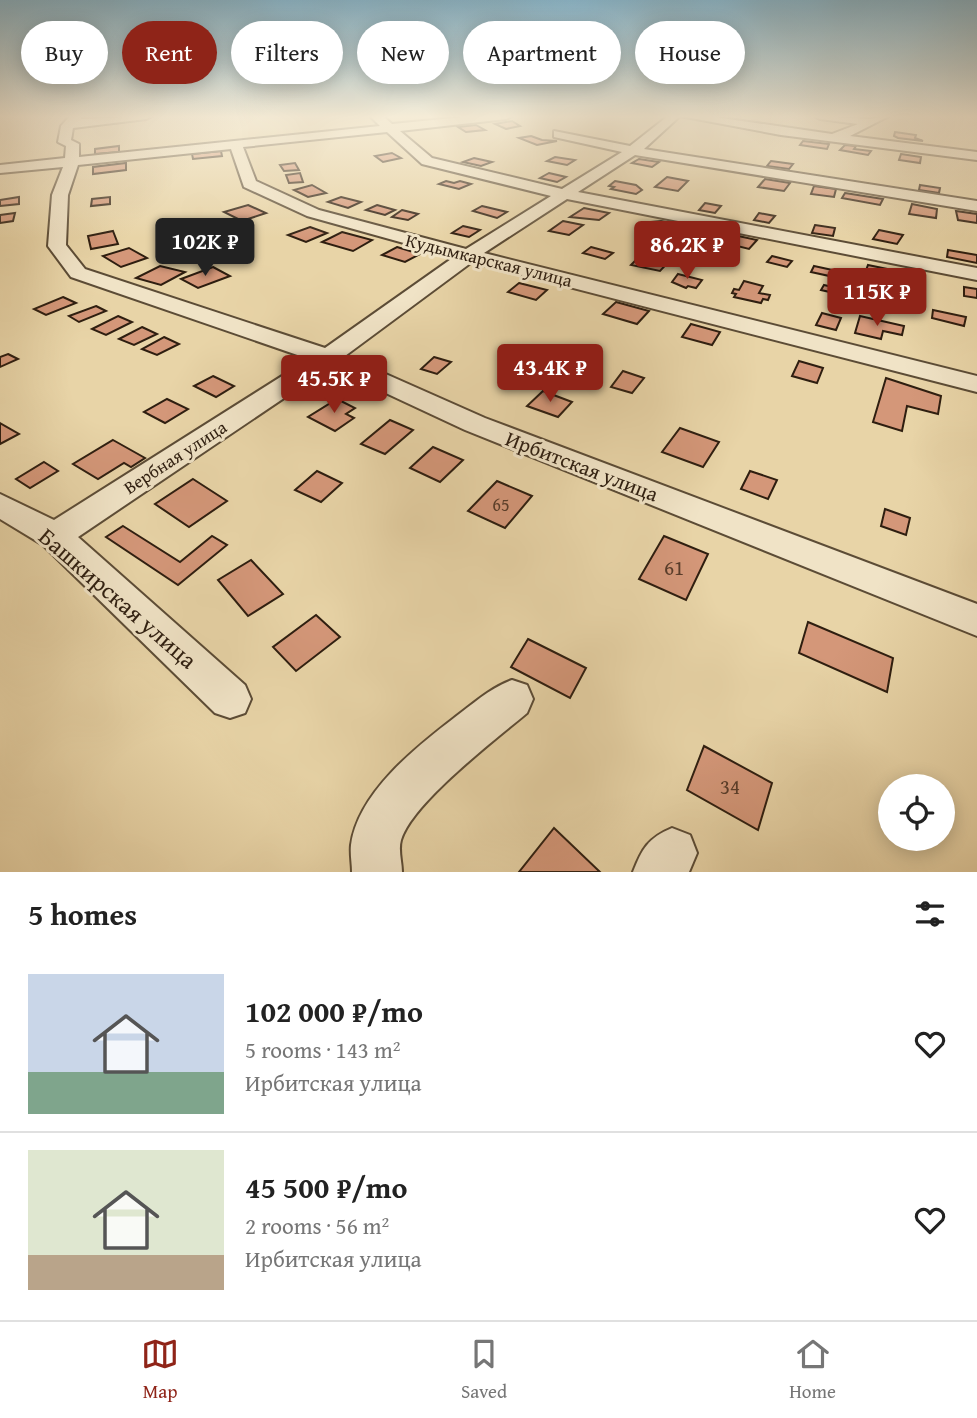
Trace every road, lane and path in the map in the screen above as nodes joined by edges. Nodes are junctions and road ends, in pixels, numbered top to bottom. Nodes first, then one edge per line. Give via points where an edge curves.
1 (72, 157) edge
2 (123, 157) edge
3 (240, 157) edge
4 (422, 157) edge
5 (624, 157) edge
6 (669, 157) edge
7 (72, 162) junction
8 (0, 169) edge
9 (563, 194) junction
10 (977, 206) edge
11 (469, 255) junction
12 (977, 274) edge
13 (328, 357) junction
14 (977, 383) edge
15 (0, 505) edge
16 (55, 536) junction
17 (977, 620) edge
18 (230, 699) dead end
19 (512, 699) dead end
20 (377, 872) edge

1 - 7 street
2 - 7 street
3 - 11 street, Кудымкарская улица via 249,184 313,213
4 - 9 street via 448,168
5 - 9 street, Вербная улица
6 - 10 street
7 - 8 street
7 - 13 street, Ирбитская улица via 60,195 57,246 78,273
9 - 11 street, Вербная улица
9 - 12 street
11 - 13 street, Вербная улица
11 - 14 street, Кудымкарская улица
13 - 16 street, Вербная улица
13 - 17 street, Ирбитская улица via 475,424
15 - 16 street, Башкирская улица
16 - 18 street, Башкирская улица
19 - 20 street via 445,754 388,810 376,842

